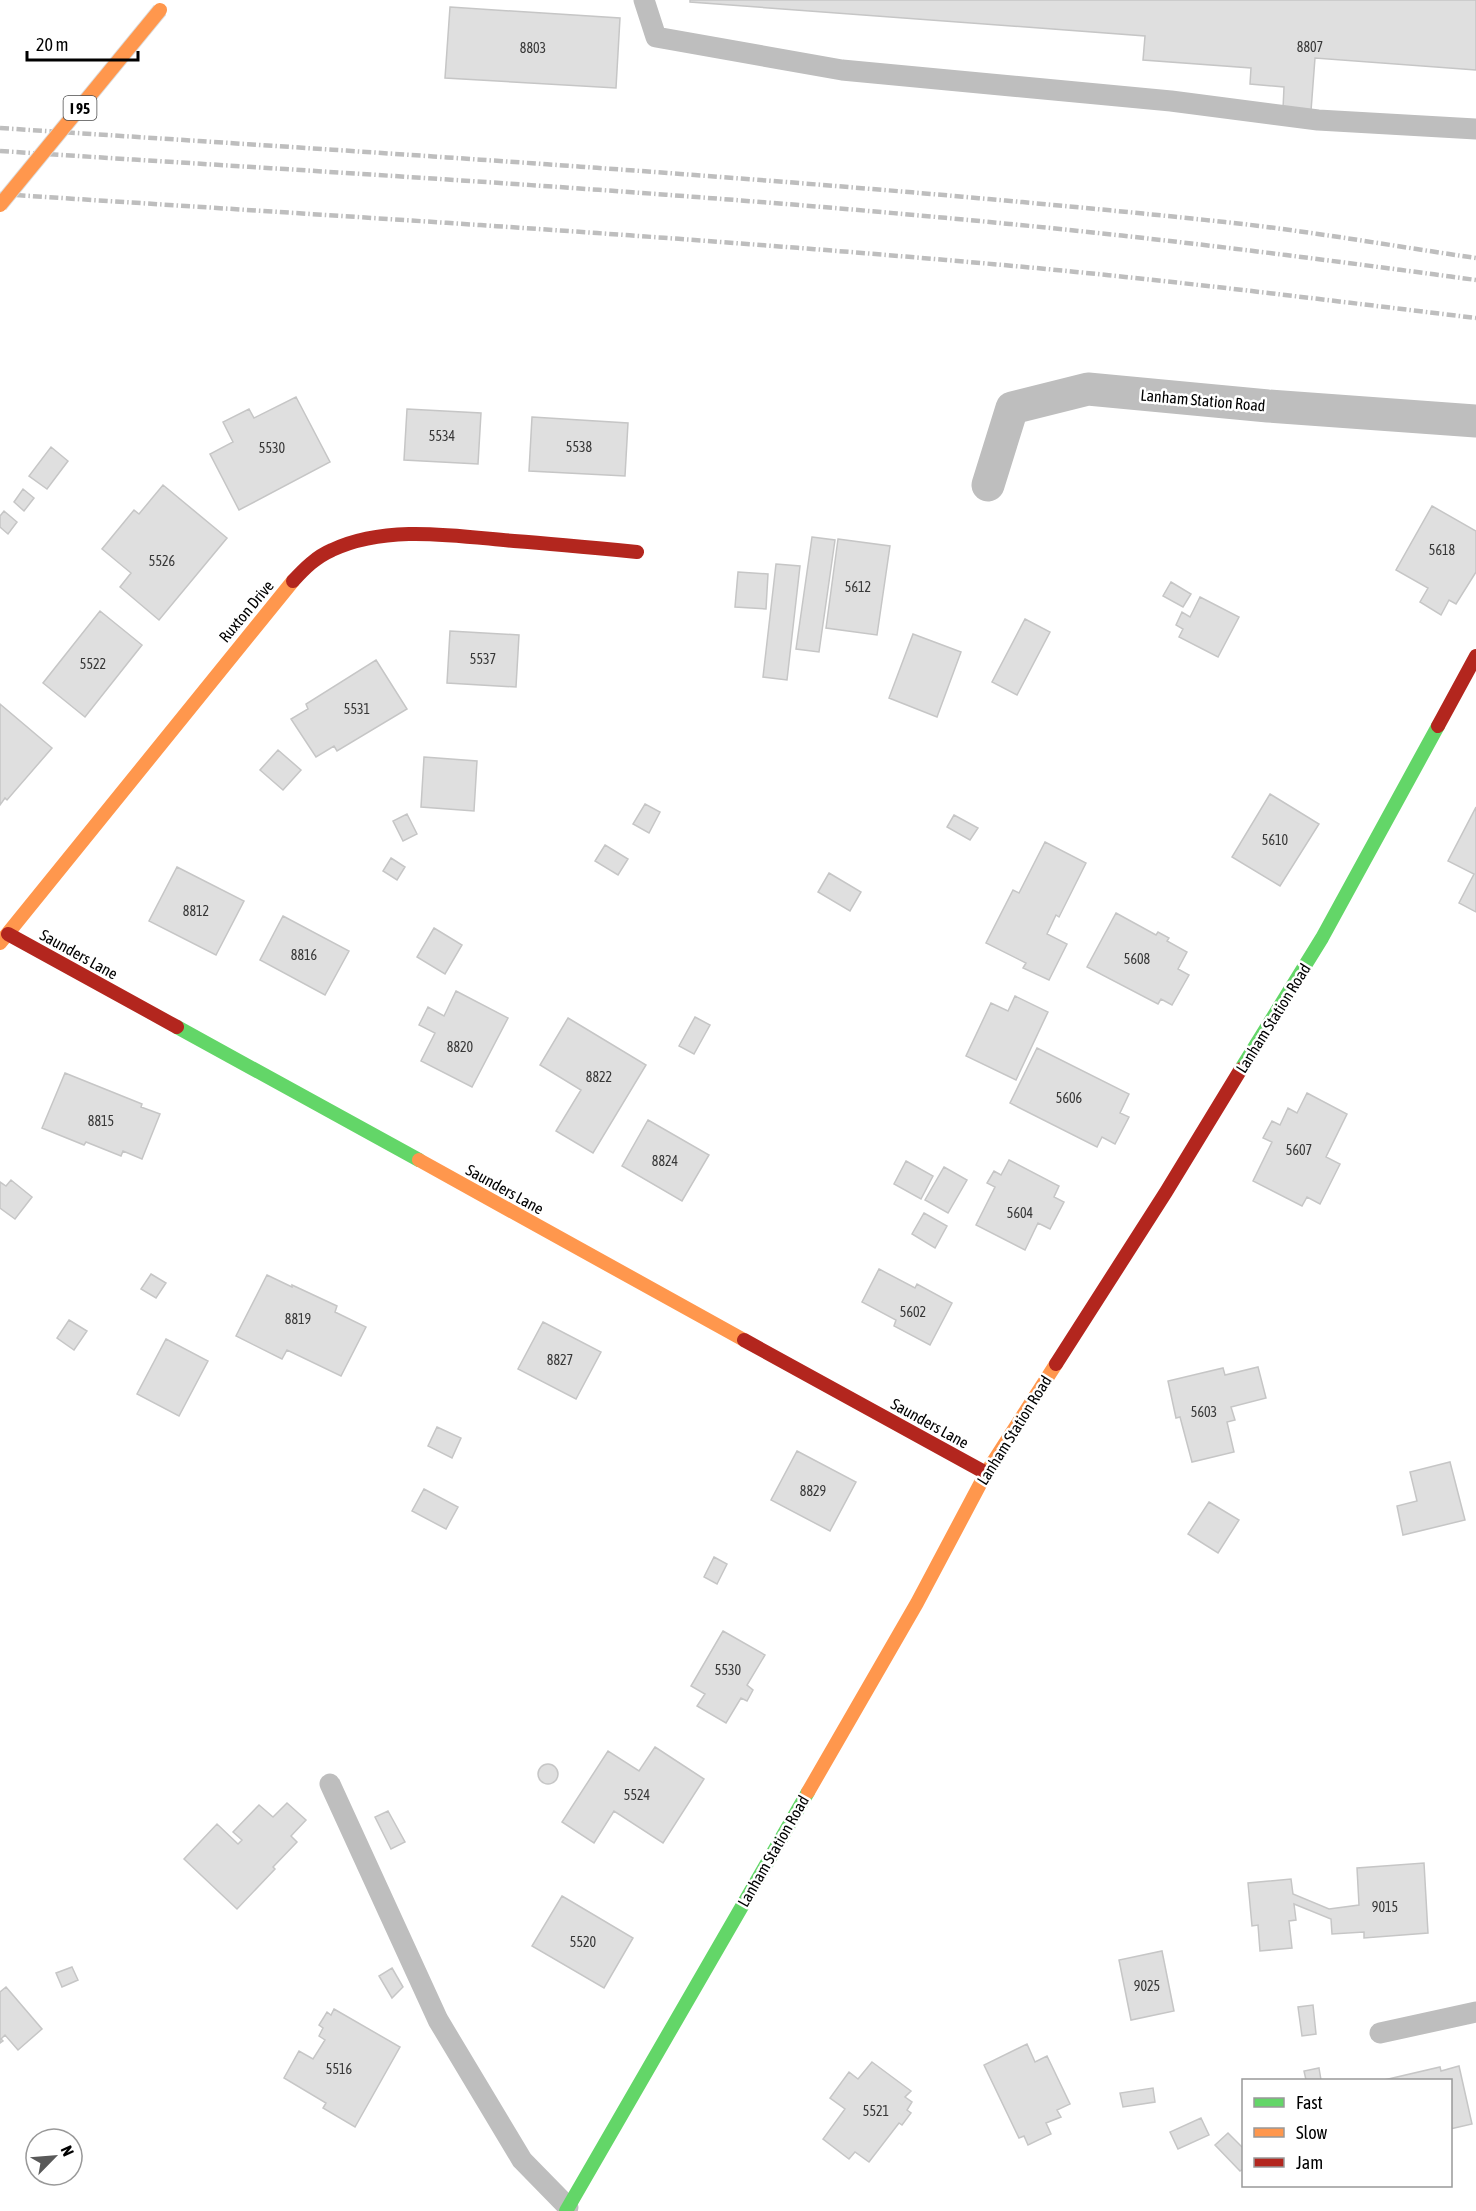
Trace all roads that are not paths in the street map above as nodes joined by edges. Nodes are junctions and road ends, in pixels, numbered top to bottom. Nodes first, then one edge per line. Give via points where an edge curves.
1 (644, 0) edge
2 (160, 10) dead end
3 (1476, 129) edge
4 (0, 205) edge
5 (1476, 421) edge
6 (988, 484) dead end
7 (637, 552) dead end
8 (1476, 656) edge
9 (4, 938) edge
10 (986, 1473) junction
11 (330, 1784) dead end
12 (1476, 2012) edge
13 (1380, 2033) dead end
14 (567, 2209) edge

1 - 3 lane via 656,37 842,70 1137,97 1318,120
2 - 4 main road, I 95, bridge
5 - 6 street, Lanham Station Road via 1088,389 1012,408
7 - 9 main road, Ruxton Drive via 423,533 365,539 332,549 309,562
8 - 10 main road, Lanham Station Road via 1322,938
9 - 10 main road, Saunders Lane
10 - 14 main road, Lanham Station Road via 916,1603
11 - 14 lane via 438,2020 522,2160
12 - 13 lane

